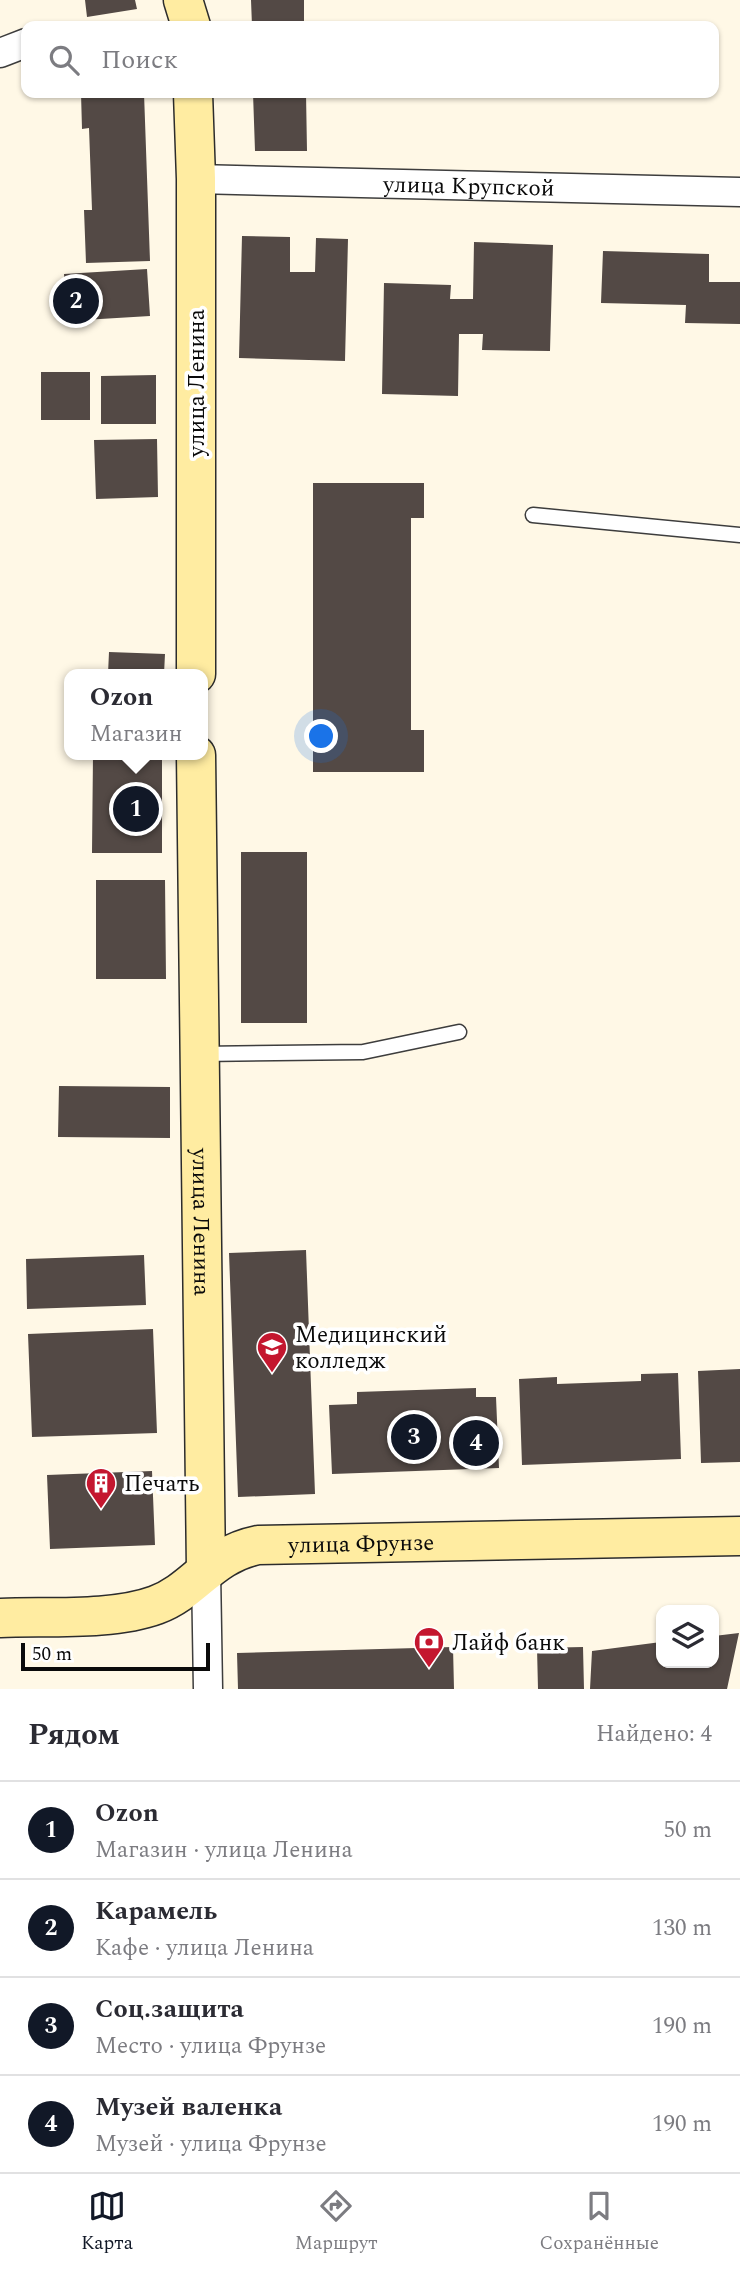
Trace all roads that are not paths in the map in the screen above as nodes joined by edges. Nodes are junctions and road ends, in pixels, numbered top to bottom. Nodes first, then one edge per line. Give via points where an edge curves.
1 (183, 0) edge
2 (189, 21) edge
3 (21, 45) edge
4 (0, 53) edge
5 (193, 98) edge
6 (197, 179) junction
7 (740, 192) edge
8 (533, 515) dead end
9 (740, 535) edge
10 (196, 669) edge
11 (196, 760) edge
12 (459, 1032) dead end
13 (199, 1054) junction
14 (740, 1536) edge
15 (206, 1571) junction
16 (0, 1618) edge
17 (208, 1689) edge

1 - 2 street
3 - 4 street
5 - 6 street, улица Ленина
6 - 7 street, улица Крупской
6 - 10 street, улица Ленина
8 - 9 lane
11 - 13 street, улица Ленина
12 - 13 lane via 363,1052
13 - 15 street, улица Ленина
14 - 15 street, улица Фрунзе via 286,1543 237,1549
15 - 16 street, улица Фрунзе via 157,1605 110,1614
15 - 17 street, улица Ленина

